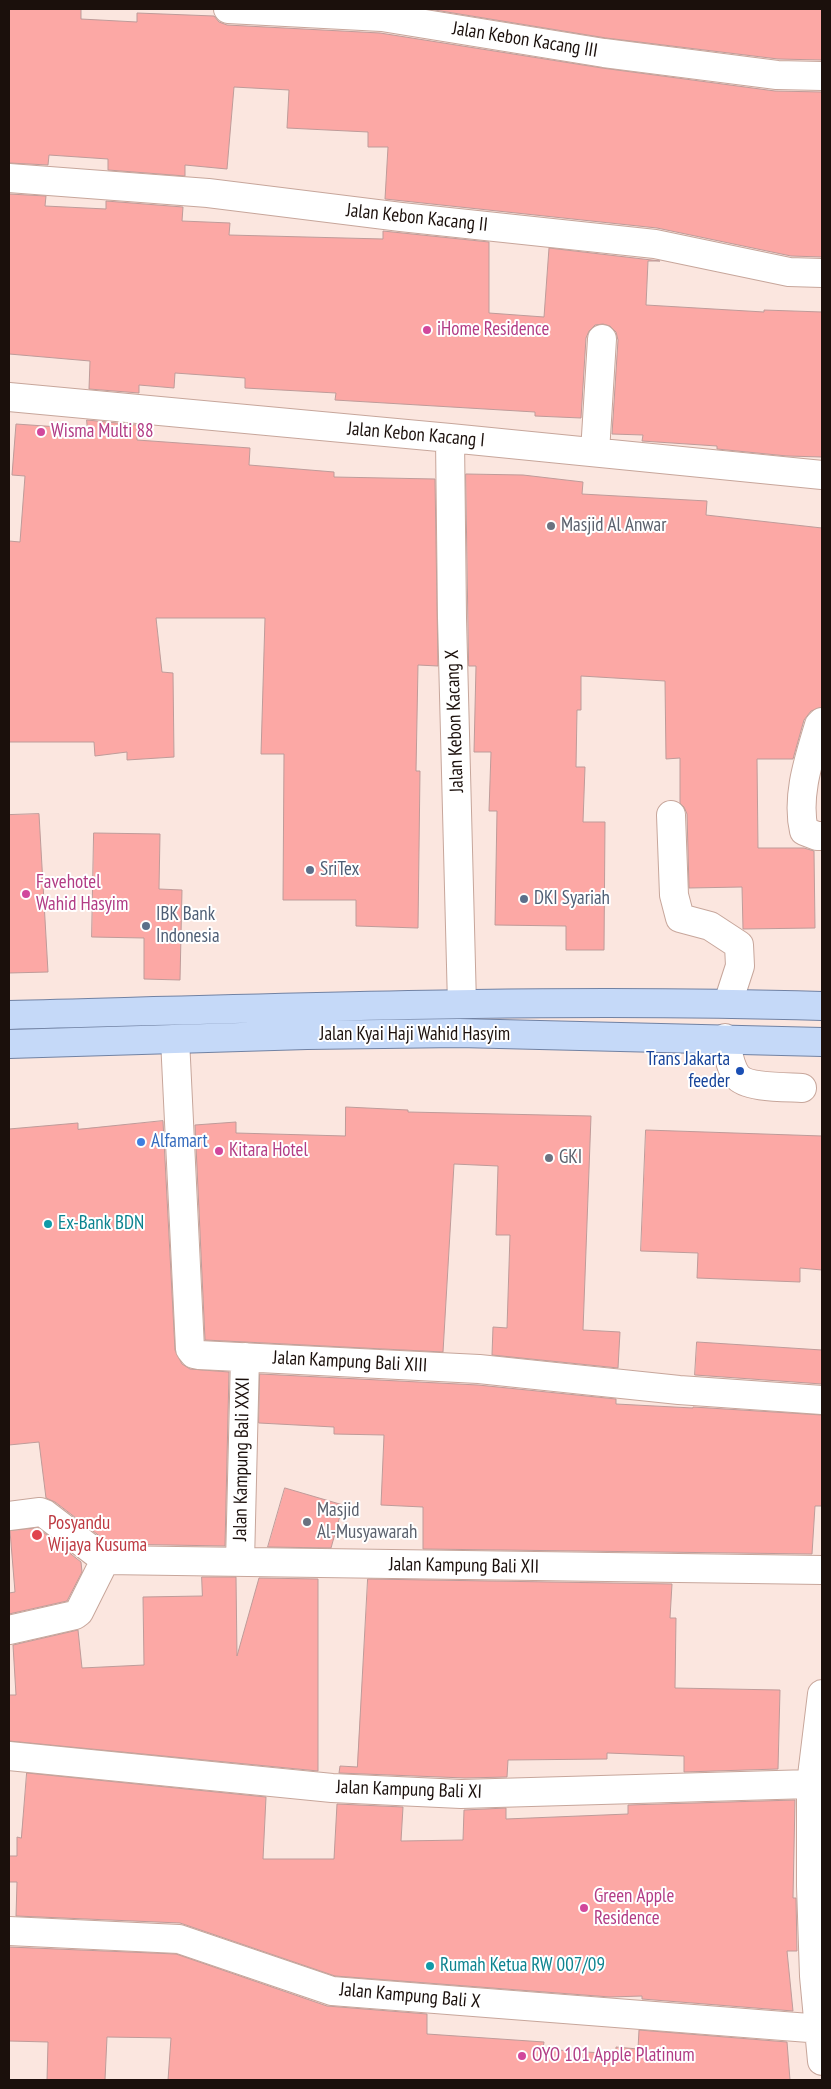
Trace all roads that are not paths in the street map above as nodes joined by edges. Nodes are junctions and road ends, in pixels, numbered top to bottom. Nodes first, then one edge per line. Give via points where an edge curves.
1 (228, 9) edge
2 (822, 76) edge
3 (9, 178) edge
4 (822, 273) edge
5 (602, 339) dead end
6 (9, 397) edge
7 (450, 438) junction
8 (595, 452) junction
9 (822, 476) edge
10 (822, 722) edge
11 (671, 815) dead end
12 (822, 836) edge
13 (462, 1004) junction
14 (728, 1004) junction
15 (822, 1006) edge
16 (9, 1015) edge
17 (725, 1038) junction
18 (175, 1039) junction
19 (822, 1042) edge
20 (9, 1044) edge
21 (802, 1088) dead end
22 (245, 1357) junction
23 (822, 1400) edge
24 (9, 1516) edge
25 (105, 1560) junction
26 (240, 1562) junction
27 (822, 1570) edge
28 (9, 1630) edge
29 (822, 1694) edge
30 (9, 1756) edge
31 (811, 1784) junction
32 (9, 1931) edge
33 (820, 2029) edge
34 (822, 2061) edge

1 - 2 street, Jalan Kebon Kacang III via 382,17 604,53 777,75
3 - 4 street, Jalan Kebon Kacang II via 208,193 656,244 788,272
5 - 8 street
6 - 7 street, Jalan Kebon Kacang I
7 - 8 street, Jalan Kebon Kacang I
7 - 13 street, Jalan Kebon Kacang X
8 - 9 street, Jalan Kebon Kacang I
10 - 12 street via 805,776 801,818 804,831
11 - 14 street via 674,895 680,918 710,926 739,946 740,966
13 - 14 main road, Jalan Kyai Haji Wahid Hasyim
13 - 16 main road, Jalan Kyai Haji Wahid Hasyim
14 - 15 main road, Jalan Kyai Haji Wahid Hasyim
14 - 17 main road
17 - 18 main road, Jalan Kyai Haji Wahid Hasyim via 458,1033
17 - 19 main road, Jalan Kyai Haji Wahid Hasyim
17 - 21 street via 738,1079 754,1084
18 - 20 main road, Jalan Kyai Haji Wahid Hasyim
18 - 22 street, Jalan Kampung Bali XIII via 190,1349 199,1356
22 - 23 street, Jalan Kampung Bali XIII via 479,1368 679,1390
22 - 26 street, Jalan Kampung Bali XXXI
24 - 25 street via 45,1514
25 - 26 street, Jalan Kampung Bali XII
25 - 28 street via 76,1615
26 - 27 street, Jalan Kampung Bali XII
29 - 31 street
30 - 31 street, Jalan Kampung Bali XI via 332,1788 461,1794
31 - 33 street via 811,1886
32 - 33 street, Jalan Kampung Bali X via 178,1940 332,1991
33 - 34 street

